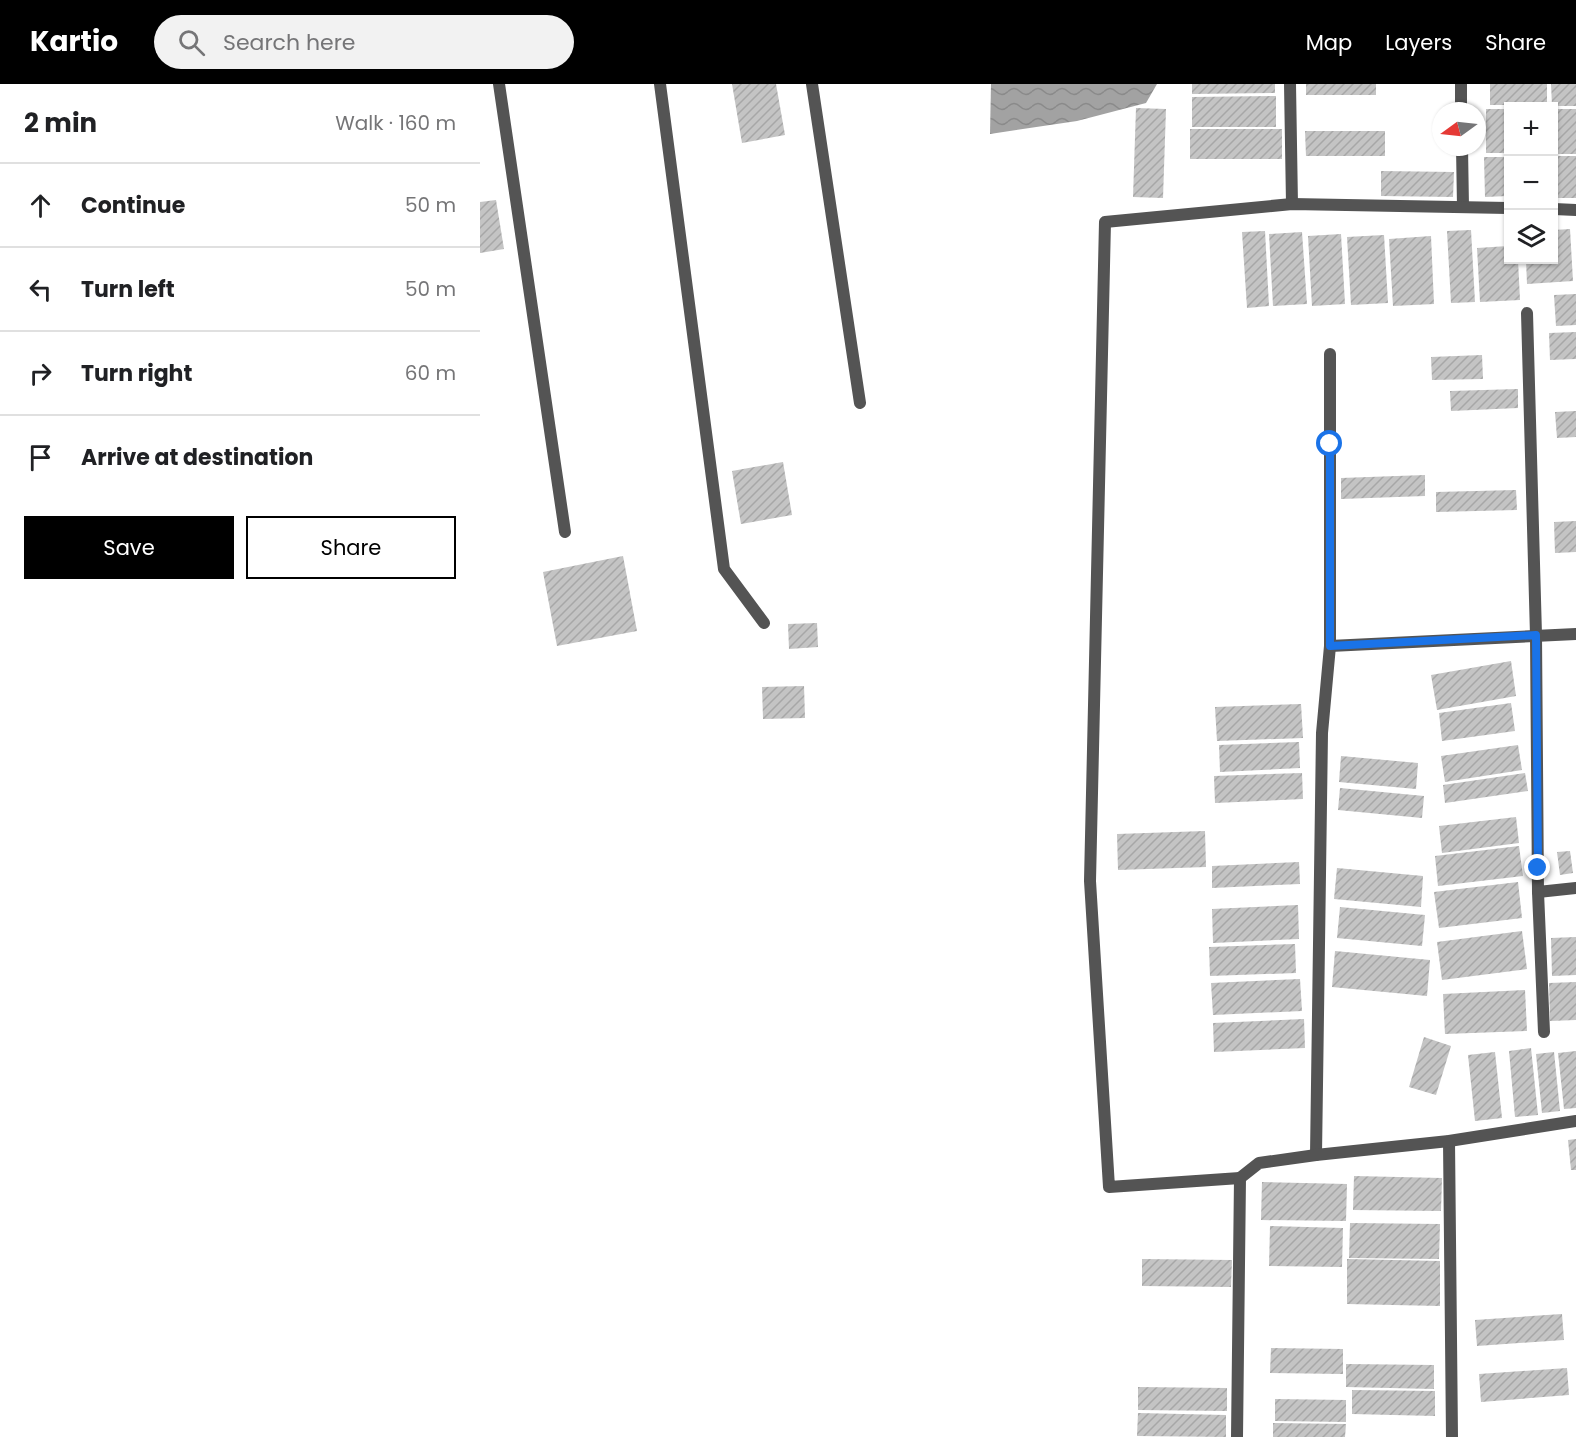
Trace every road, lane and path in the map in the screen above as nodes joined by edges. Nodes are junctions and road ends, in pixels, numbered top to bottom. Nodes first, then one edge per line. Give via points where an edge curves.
1 (499, 84) edge
2 (660, 84) edge
3 (812, 84) edge
4 (1290, 84) edge
5 (1461, 84) edge
6 (1461, 102) edge
7 (1462, 156) edge
8 (1292, 204) junction
9 (1463, 207) junction
10 (1504, 208) edge
11 (1558, 209) edge
12 (1576, 210) edge
13 (1527, 313) dead end
14 (1330, 354) dead end
15 (860, 403) dead end
16 (565, 532) dead end
17 (764, 623) dead end
18 (1576, 633) edge
19 (1536, 635) junction
20 (1330, 646) junction
21 (1576, 888) edge
22 (1538, 892) junction
23 (1544, 1032) dead end
24 (1576, 1120) edge
25 (1449, 1141) junction
26 (1316, 1155) junction
27 (1240, 1178) junction
28 (1237, 1437) edge
29 (1452, 1437) edge

1 - 16 street
2 - 17 street via 724,569
3 - 15 street
4 - 8 street
5 - 6 street
7 - 9 street
8 - 9 street
8 - 27 street via 1105,222 1090,881 1109,1187
9 - 10 street
11 - 12 street
13 - 19 street
14 - 20 street
18 - 19 street
19 - 20 street
19 - 22 street
20 - 26 street via 1322,733
21 - 22 street
22 - 23 street
24 - 25 street
25 - 26 street
25 - 29 street
26 - 27 street via 1259,1163
27 - 28 street

